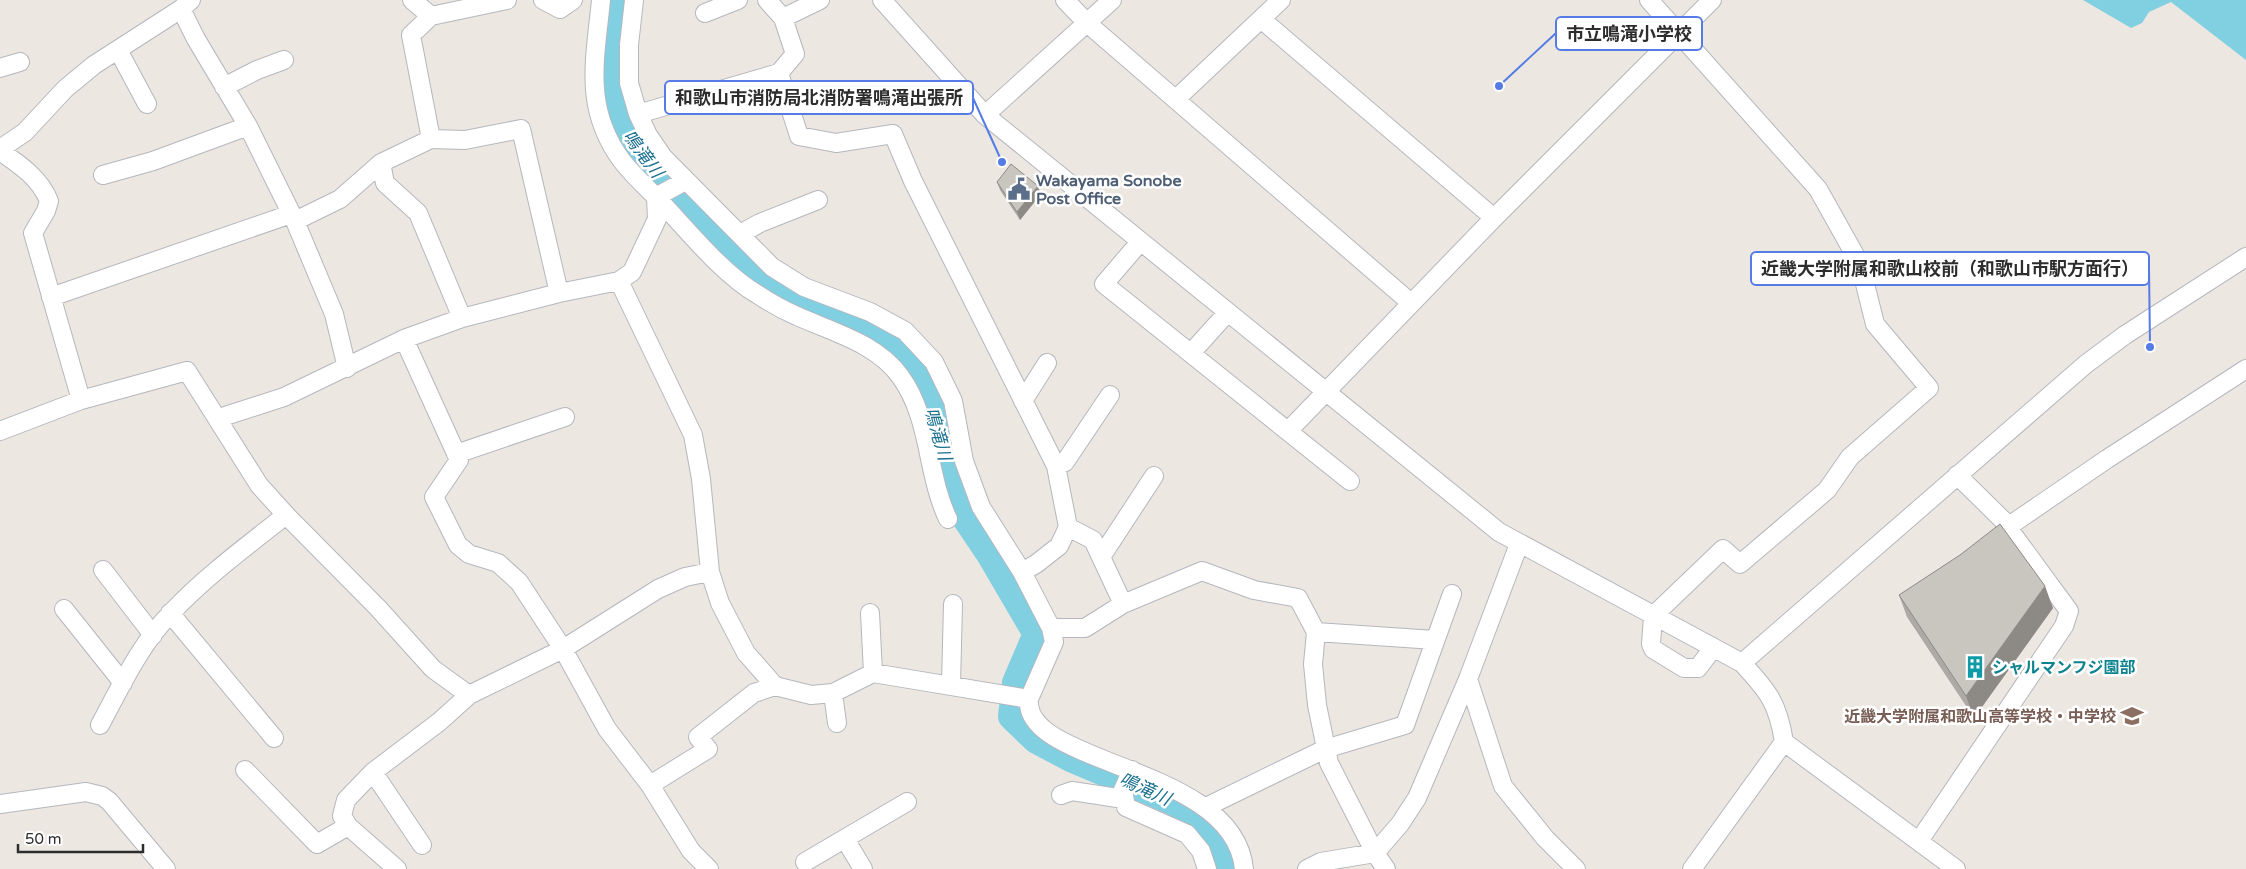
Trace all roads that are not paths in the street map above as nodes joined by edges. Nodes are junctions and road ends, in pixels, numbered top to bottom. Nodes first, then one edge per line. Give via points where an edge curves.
1 (412, 0) edge
2 (507, 0) edge
3 (543, 0) edge
4 (573, 0) edge
5 (601, 0) edge
6 (634, 0) edge
7 (738, 0) edge
8 (767, 0) edge
9 (820, 0) edge
10 (882, 0) edge
11 (1065, 0) edge
12 (1112, 0) edge
13 (1281, 0) edge
14 (1649, 0) edge
15 (1712, 0) edge
16 (186, 5) edge
17 (705, 13) dead end
18 (431, 16) junction
19 (783, 18) junction
20 (1261, 19) junction
21 (1087, 23) junction
22 (1680, 33) junction
23 (118, 50) junction
24 (284, 60) dead end
25 (20, 62) dead end
26 (0, 68) edge
27 (779, 73) junction
28 (224, 87) junction
29 (1176, 99) junction
30 (147, 104) dead end
31 (638, 114) junction
32 (985, 115) junction
33 (248, 126) junction
34 (432, 139) junction
35 (0, 150) edge
36 (382, 163) junction
37 (103, 175) dead end
38 (682, 182) junction
39 (659, 196) junction
40 (818, 200) dead end
41 (293, 217) junction
42 (1494, 218) junction
43 (740, 234) junction
44 (1140, 242) junction
45 (2246, 257) edge
46 (619, 281) junction
47 (559, 293) junction
48 (51, 297) junction
49 (1411, 303) junction
50 (1226, 313) junction
51 (462, 318) junction
52 (404, 339) junction
53 (1191, 354) junction
54 (1047, 363) dead end
55 (347, 368) junction
56 (2246, 369) edge
57 (1324, 392) junction
58 (1110, 395) dead end
59 (81, 400) junction
60 (1023, 401) junction
61 (565, 417) dead end
62 (218, 418) junction
63 (0, 431) edge
64 (1288, 431) junction
65 (456, 454) junction
66 (1056, 466) junction
67 (1957, 474) junction
68 (1154, 476) dead end
69 (1350, 481) dead end
70 (286, 516) junction
71 (948, 519) dead end
72 (2009, 526) junction
73 (1068, 527) junction
74 (1519, 544) junction
75 (1101, 557) junction
76 (104, 570) dead end
77 (710, 572) junction
78 (1022, 572) junction
79 (1452, 594) dead end
80 (954, 604) dead end
81 (1123, 604) junction
82 (64, 609) dead end
83 (170, 613) junction
84 (870, 614) dead end
85 (1653, 616) junction
86 (1051, 628) junction
87 (1316, 632) junction
88 (153, 635) junction
89 (1435, 640) junction
90 (1713, 648) junction
91 (563, 649) junction
92 (1742, 662) junction
93 (873, 673) junction
94 (1468, 679) junction
95 (123, 683) junction
96 (776, 686) junction
97 (952, 686) junction
98 (833, 693) junction
99 (469, 695) junction
100 (1018, 697) junction
101 (837, 723) dead end
102 (100, 725) dead end
103 (274, 738) dead end
104 (1784, 742) junction
105 (1325, 749) junction
106 (245, 770) dead end
107 (373, 772) junction
108 (1127, 783) junction
109 (650, 785) junction
110 (1061, 795) dead end
111 (907, 802) dead end
112 (0, 804) edge
113 (1206, 806) junction
114 (348, 826) junction
115 (845, 839) junction
116 (1919, 841) junction
117 (422, 845) dead end
118 (1375, 853) junction
119 (805, 862) dead end
120 (166, 869) edge
121 (397, 869) edge
122 (709, 869) edge
123 (863, 869) edge
124 (1206, 869) edge
125 (1244, 869) edge
126 (1307, 869) edge
127 (1386, 869) edge
128 (1576, 869) edge
129 (1692, 869) edge
130 (1956, 869) edge

1 - 18 street
2 - 18 street
3 - 4 street via 560,9
5 - 39 street via 594,78 596,109 608,140 623,162
6 - 31 street via 629,84
7 - 17 street
8 - 19 street
9 - 19 street
10 - 32 street
11 - 21 street
12 - 21 street
13 - 20 street
14 - 22 street
15 - 22 street
16 - 23 street
16 - 28 street
18 - 34 street via 411,35
19 - 27 street via 795,54
20 - 29 street
20 - 42 street
21 - 29 street
21 - 32 street
22 - 42 street
22 - 85 street via 1818,189 1860,264 1875,324 1929,388 1850,457 1827,490 1740,564 1723,549
23 - 30 street
23 - 35 street via 65,89 24,132
24 - 28 street
25 - 26 street
27 - 31 street
27 - 60 street via 799,136 836,143 893,134 912,181
28 - 33 street
29 - 49 street
31 - 38 street via 648,135
32 - 44 street
33 - 37 street via 153,161
33 - 41 street
34 - 36 street
34 - 47 street via 465,140 520,129
35 - 48 street via 23,167 45,190 49,201 33,233
36 - 41 street via 340,199
36 - 51 street via 385,184 418,213
38 - 39 street
38 - 43 street
39 - 46 street via 657,219 632,272
39 - 71 street via 737,280 794,315 859,342 899,375 913,396 920,415 936,488
40 - 43 street
41 - 48 street
41 - 55 street via 334,314
42 - 49 street
43 - 78 street via 772,267 804,286 870,312 905,331 934,362 953,401 964,461 981,506
44 - 50 street
44 - 53 street via 1104,284
45 - 67 street via 2124,335
46 - 47 street
46 - 77 street via 693,435 701,479
47 - 51 street
48 - 59 street
49 - 57 street
50 - 53 street
50 - 57 street
51 - 52 street
52 - 55 street
52 - 65 street
53 - 64 street
54 - 60 street
55 - 62 street via 284,397
56 - 72 street
57 - 64 street
57 - 74 street via 1499,532
58 - 66 street via 1065,462
59 - 62 street via 187,371
59 - 63 street
60 - 66 street
61 - 65 street
62 - 70 street via 259,485
64 - 69 street
65 - 91 street via 459,460 434,496 458,545 469,554 498,563 520,582
66 - 73 street
67 - 72 street
67 - 92 street
68 - 75 street
70 - 83 street via 217,569
70 - 99 street via 378,608 432,669
72 - 116 street via 2069,611 2064,626
73 - 75 street via 1092,540
73 - 78 street via 1059,546
74 - 85 street
74 - 94 street
75 - 81 street
76 - 88 street
77 - 91 street via 658,589
77 - 96 street via 720,603 746,653
78 - 86 street
79 - 89 street
80 - 97 street
81 - 86 street via 1085,628
81 - 87 street via 1202,571 1254,590 1298,598
82 - 95 street
83 - 88 street
83 - 103 street
84 - 93 street
85 - 90 street
85 - 90 street via 1653,649 1684,668 1698,668
86 - 100 street via 1052,648
87 - 89 street
87 - 105 street via 1313,664
88 - 95 street via 135,659
89 - 105 street via 1405,725
90 - 92 street
91 - 99 street
91 - 109 street via 608,728
92 - 104 street via 1768,691 1780,716
93 - 97 street
93 - 98 street
94 - 118 street via 1417,798
94 - 128 street via 1503,786 1545,838
95 - 102 street
96 - 98 street via 811,695
96 - 109 street via 754,693 698,738 708,749
97 - 100 street
98 - 101 street
99 - 107 street
100 - 108 street via 1034,720 1060,742
104 - 116 street
104 - 129 street
105 - 113 street
105 - 118 street
106 - 114 street via 317,844
107 - 114 street via 346,800 342,816
107 - 117 street
108 - 110 street
108 - 113 street via 1190,797
108 - 124 street via 1126,807 1186,834 1201,851
109 - 122 street via 691,851
111 - 115 street
112 - 120 street via 86,792 102,796
113 - 125 street via 1219,817 1236,842
114 - 121 street
115 - 119 street
115 - 123 street
116 - 130 street
118 - 126 street via 1321,862
118 - 127 street

